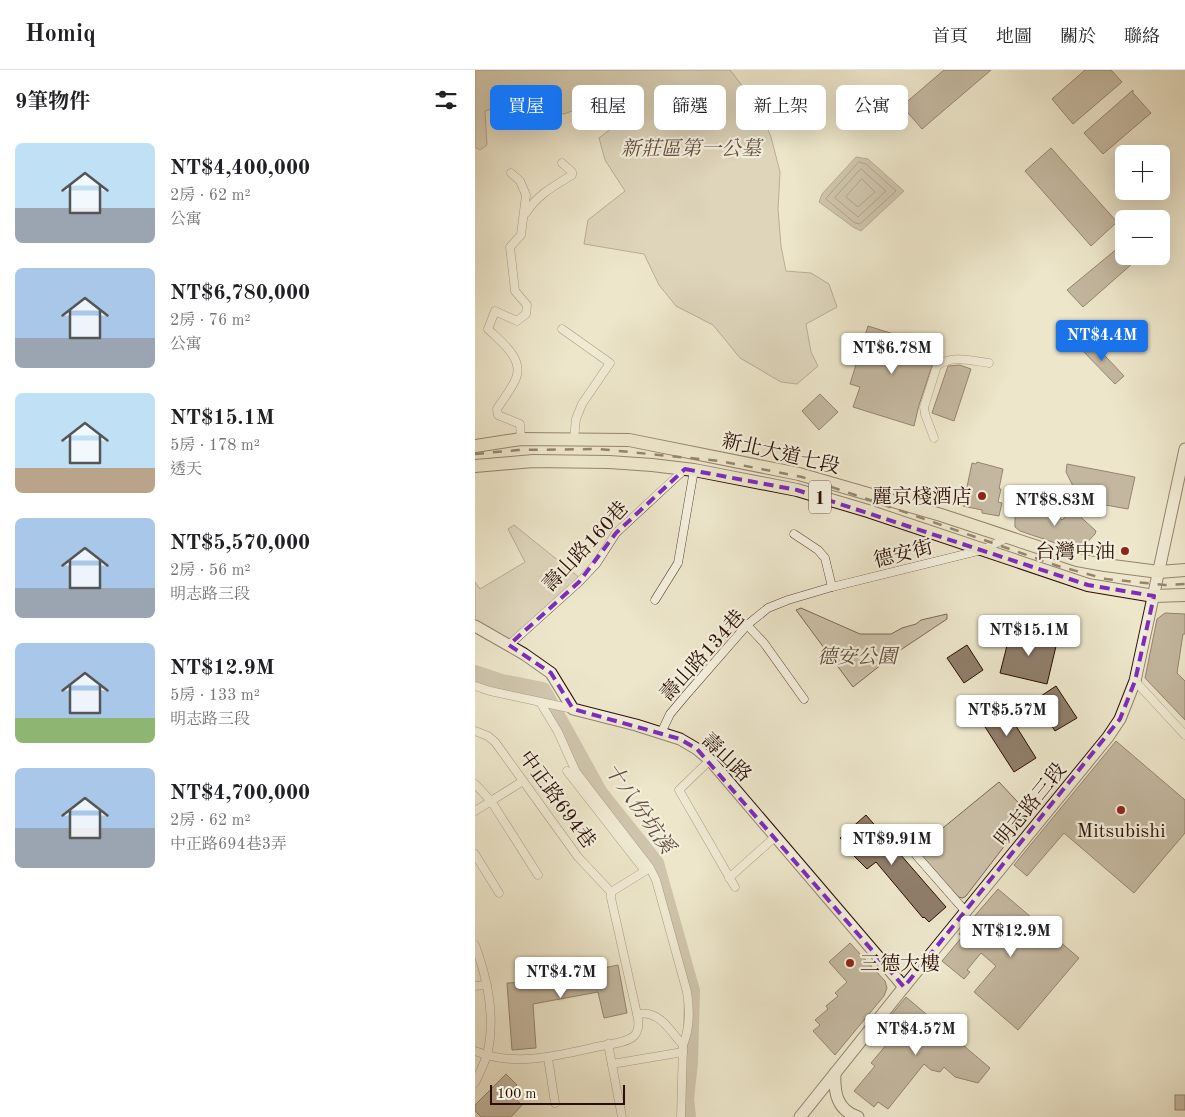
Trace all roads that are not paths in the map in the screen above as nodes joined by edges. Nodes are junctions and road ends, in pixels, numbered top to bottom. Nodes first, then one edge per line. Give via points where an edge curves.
1 (562, 164) dead end
2 (511, 173) dead end
3 (523, 217) junction
4 (562, 329) dead end
5 (989, 363) dead end
6 (935, 438) dead end
7 (521, 439) junction
8 (574, 439) junction
9 (475, 446) edge
10 (1185, 449) edge
11 (475, 466) edge
12 (689, 469) junction
13 (794, 534) dead end
14 (1009, 537) junction
15 (982, 550) junction
16 (1185, 570) edge
17 (1159, 572) junction
18 (832, 587) junction
19 (1185, 595) edge
20 (1154, 596) junction
21 (655, 600) dead end
22 (747, 625) junction
23 (475, 626) edge
24 (509, 645) junction
25 (1135, 681) junction
26 (475, 686) edge
27 (804, 699) dead end
28 (540, 702) junction
29 (570, 708) junction
30 (475, 731) edge
31 (661, 733) junction
32 (1185, 735) edge
33 (709, 760) junction
34 (567, 771) dead end
35 (523, 781) junction
36 (475, 784) edge
37 (491, 801) junction
38 (475, 811) edge
39 (775, 836) junction
40 (475, 854) edge
41 (916, 855) dead end
42 (538, 876) dead end
43 (729, 878) junction
44 (735, 887) dead end
45 (611, 892) junction
46 (499, 893) dead end
47 (966, 912) junction
48 (475, 945) edge
49 (487, 985) junction
50 (475, 986) edge
51 (904, 987) junction
52 (637, 1014) junction
53 (609, 1044) junction
54 (683, 1048) junction
55 (475, 1052) edge
56 (486, 1056) junction
57 (548, 1058) junction
58 (612, 1064) junction
59 (835, 1073) junction
60 (475, 1083) edge
61 (555, 1103) dead end
62 (622, 1117) edge
63 (681, 1117) edge
64 (800, 1117) edge
65 (859, 1117) edge

1 - 3 street via 572,172 572,176 532,202
2 - 3 street via 520,181 526,195
3 - 7 street via 521,235 510,246 515,291 527,305 526,314 517,321 495,311 488,329 509,349 517,366 516,378 497,409 498,415 520,424
4 - 8 street via 610,364 582,404 576,419
5 - 6 street via 954,358 937,366 924,407
7 - 8 main road, 新北大道七段 / 1
7 - 9 main road, 新北大道七段 / 1
8 - 14 main road, 新北大道七段 / 1 via 629,440 799,474
10 - 17 main road, 明志路三段
11 - 12 main road, 新北大道七段 / 1 via 533,461
12 - 15 main road, 新北大道七段 / 1 via 797,490
12 - 21 street via 678,563
12 - 24 street, 壽山路160巷 via 616,533 579,582
13 - 18 street via 825,558
14 - 15 street, 德安街
14 - 17 main road, 新北大道七段 / 1 via 1077,560
15 - 18 street, 德安街
15 - 20 main road, 新北大道七段 / 1 via 1088,585
16 - 17 main road, 1
17 - 20 main road, 明志路三段
18 - 22 street, 壽山路134巷 via 768,608
19 - 20 main road, 1
20 - 25 main road, 明志路三段
22 - 27 street
22 - 31 street, 壽山路134巷 via 670,714
23 - 24 main road
24 - 29 main road via 551,673
25 - 32 street
25 - 47 main road, 明志路三段 via 1120,719 1108,737
26 - 28 street
28 - 29 street
28 - 54 street via 576,772 656,880 689,1004 688,1032
29 - 31 main road, 壽山路
30 - 35 street, 中正路694巷 via 495,742
31 - 33 main road, 壽山路 via 680,739
33 - 39 main road, 壽山路
33 - 43 street via 679,790
34 - 45 street, 中正路694巷 via 645,871
35 - 37 street
35 - 45 street, 中正路694巷 via 579,857
36 - 37 street
37 - 38 street
37 - 42 street
39 - 43 street
39 - 51 main road, 壽山路
40 - 46 street
41 - 47 street
43 - 44 street
45 - 52 street
47 - 51 main road, 明志路三段
48 - 49 street
49 - 50 street
49 - 56 street via 491,1035
51 - 59 main road, 明志路三段
52 - 53 street via 639,1024 635,1035
52 - 54 street via 653,1014 659,1018
53 - 57 street
53 - 58 street
54 - 58 street
54 - 63 street
55 - 56 street
56 - 57 street
56 - 60 street
57 - 61 street
58 - 62 street
59 - 64 main road, 明志路三段
59 - 65 main road via 837,1098 843,1108

